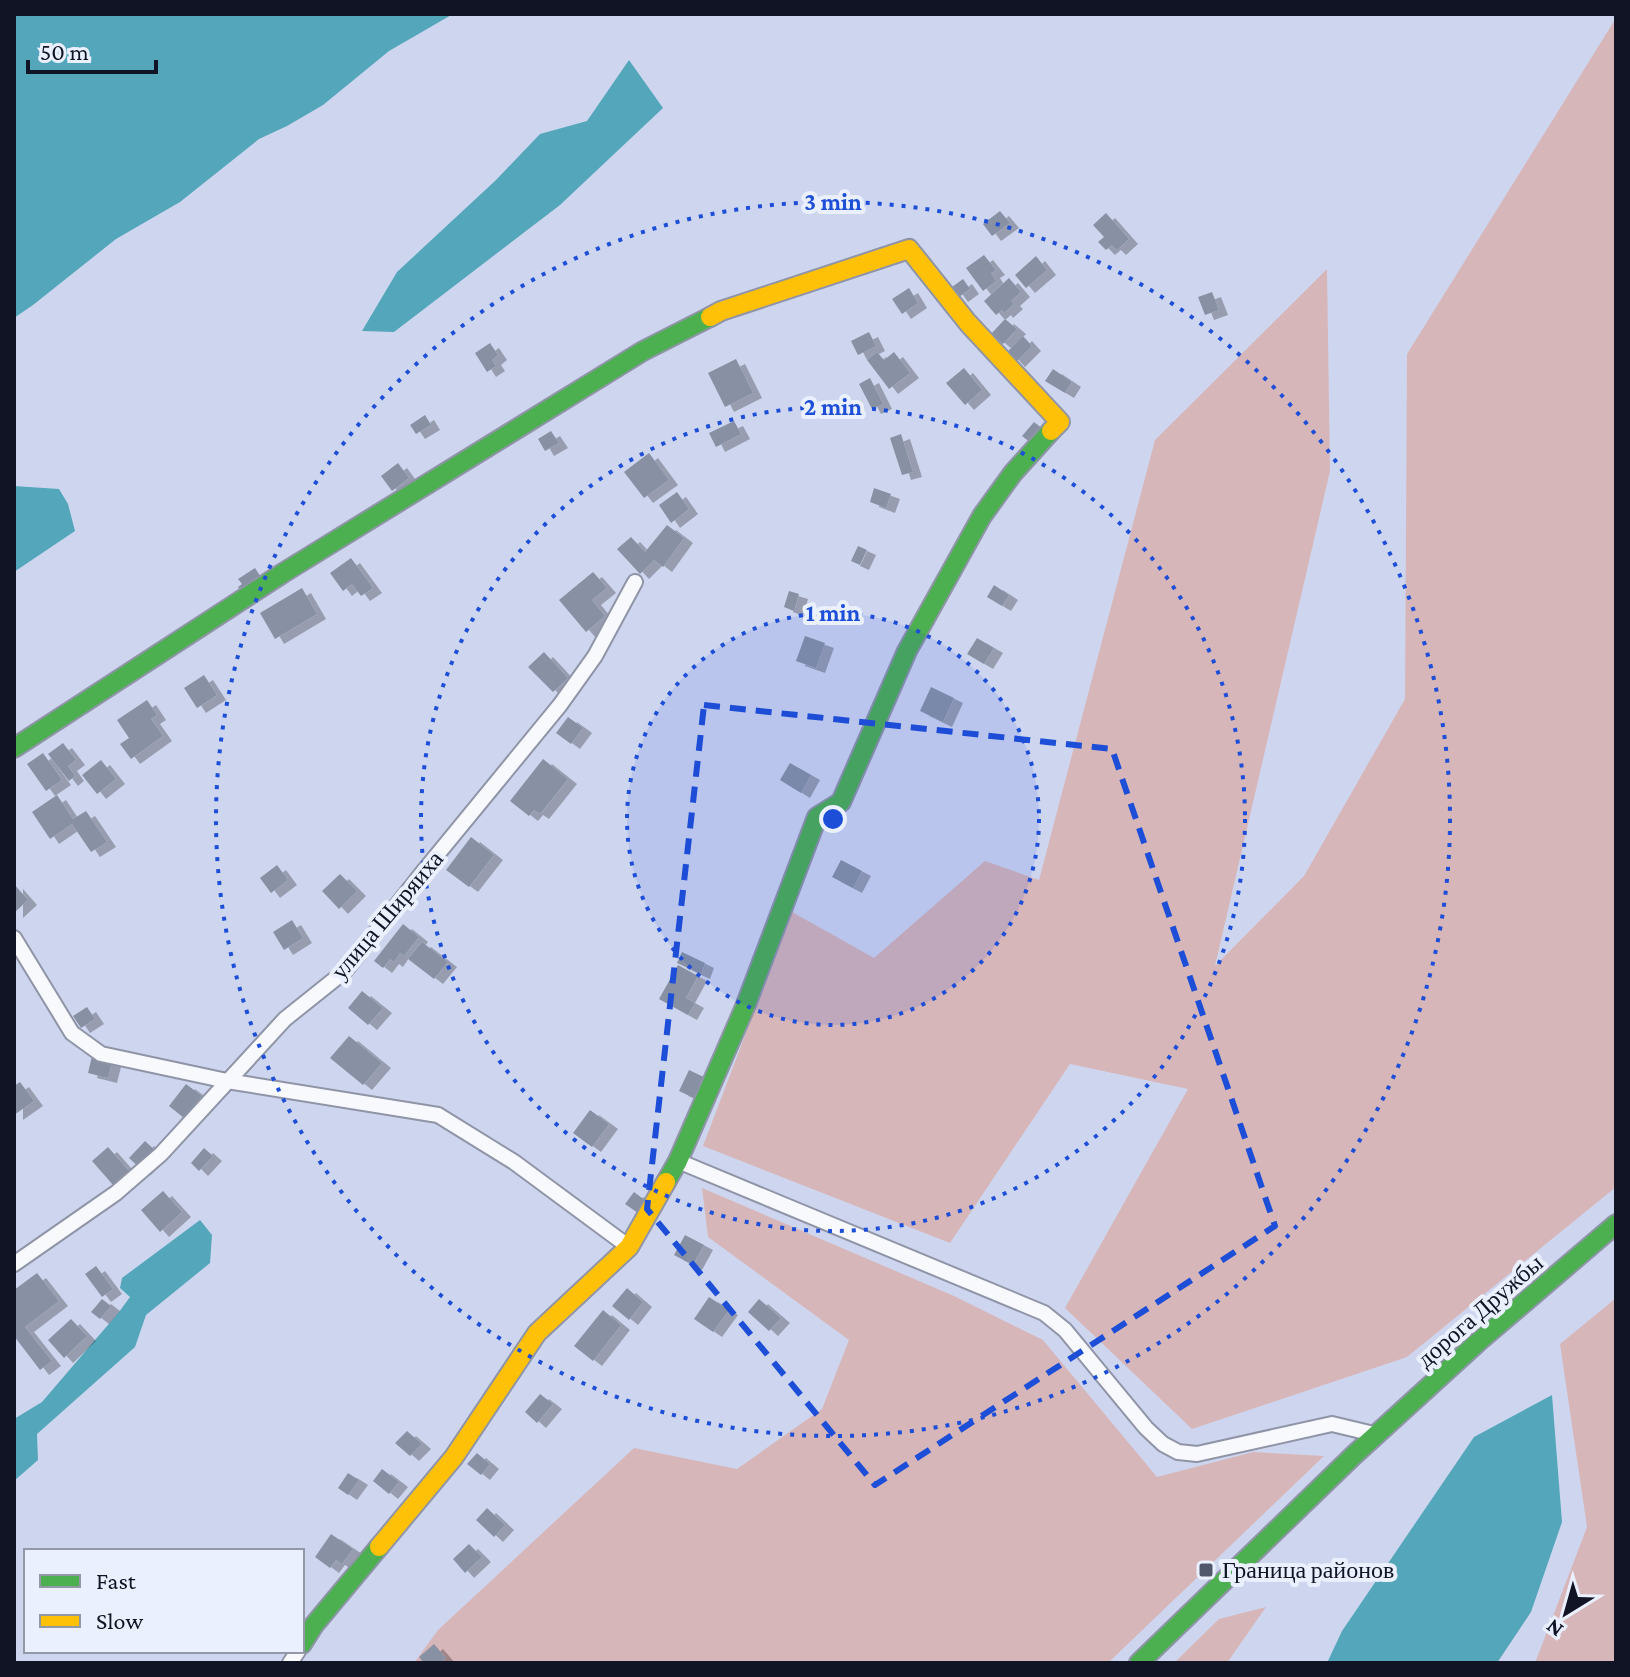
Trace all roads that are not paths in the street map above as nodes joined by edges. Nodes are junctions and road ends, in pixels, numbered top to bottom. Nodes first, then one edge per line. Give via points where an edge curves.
1 (635, 582) dead end
2 (14, 748) edge
3 (14, 938) edge
4 (227, 1081) junction
5 (678, 1161) junction
6 (1616, 1224) edge
7 (629, 1247) junction
8 (14, 1264) edge
9 (1378, 1435) junction
10 (304, 1641) edge
11 (1139, 1663) edge

1 - 4 street, улица Ширяиха via 595,656 560,705 345,971 285,1019
2 - 5 street via 283,573 643,351 721,311 909,249 968,323 1060,422 982,516 907,651 841,802 817,817 745,1007
3 - 4 street via 72,1033 101,1054
4 - 7 street via 438,1115 514,1162
4 - 8 street, улица Ширяиха via 150,1164
5 - 7 street
5 - 9 street via 1044,1313 1065,1330 1146,1428 1178,1452 1197,1454 1332,1424
6 - 9 street, дорога Дружбы
7 - 10 street via 537,1333 454,1457
9 - 11 street, дорога Дружбы

